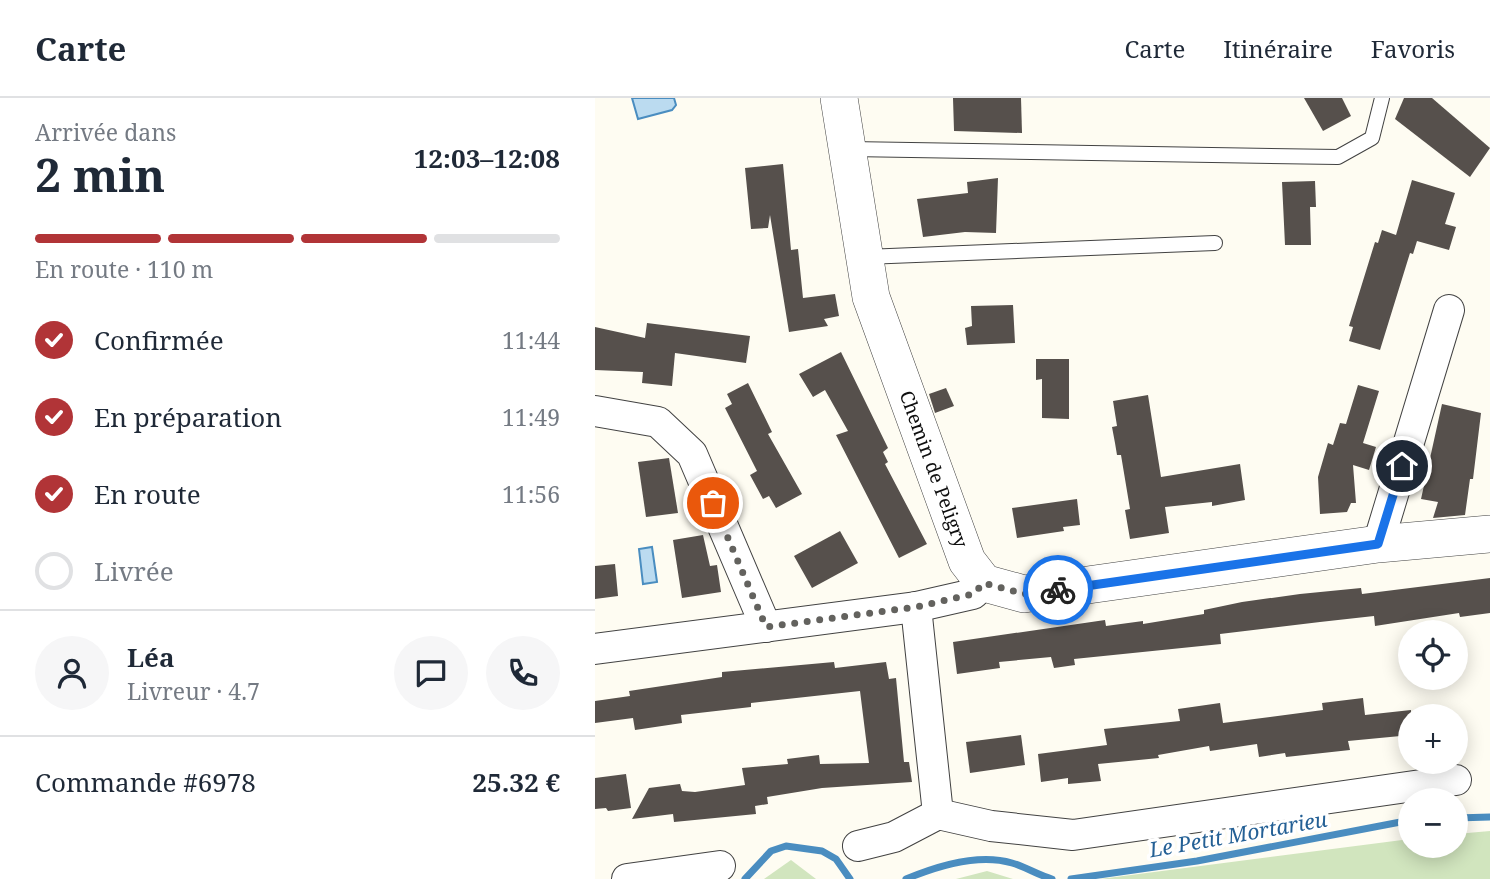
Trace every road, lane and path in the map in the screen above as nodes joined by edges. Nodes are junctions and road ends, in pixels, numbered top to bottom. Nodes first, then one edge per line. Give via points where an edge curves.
1 (839, 98) edge
2 (1383, 98) edge
3 (847, 149) junction
4 (1215, 243) dead end
5 (865, 257) junction
6 (1449, 310) dead end
7 (595, 411) edge
8 (1490, 534) edge
9 (1378, 544) junction
10 (984, 583) junction
11 (916, 607) junction
12 (766, 627) junction
13 (595, 649) edge
14 (1456, 780) dead end
15 (938, 814) junction
16 (857, 846) dead end
17 (720, 866) dead end
18 (627, 879) edge

1 - 3 street, Chemin de Peligry
2 - 3 lane via 1372,138 1338,158
3 - 5 street, Chemin de Peligry
4 - 5 lane
5 - 10 street, Chemin de Peligry via 871,297 963,549
6 - 9 street
7 - 12 street via 658,422 692,454
8 - 9 street
9 - 10 street via 1024,594
10 - 11 street via 973,594
11 - 12 street
11 - 15 street
12 - 13 street
14 - 15 street via 1073,835 991,826
15 - 16 street via 894,837
17 - 18 street

